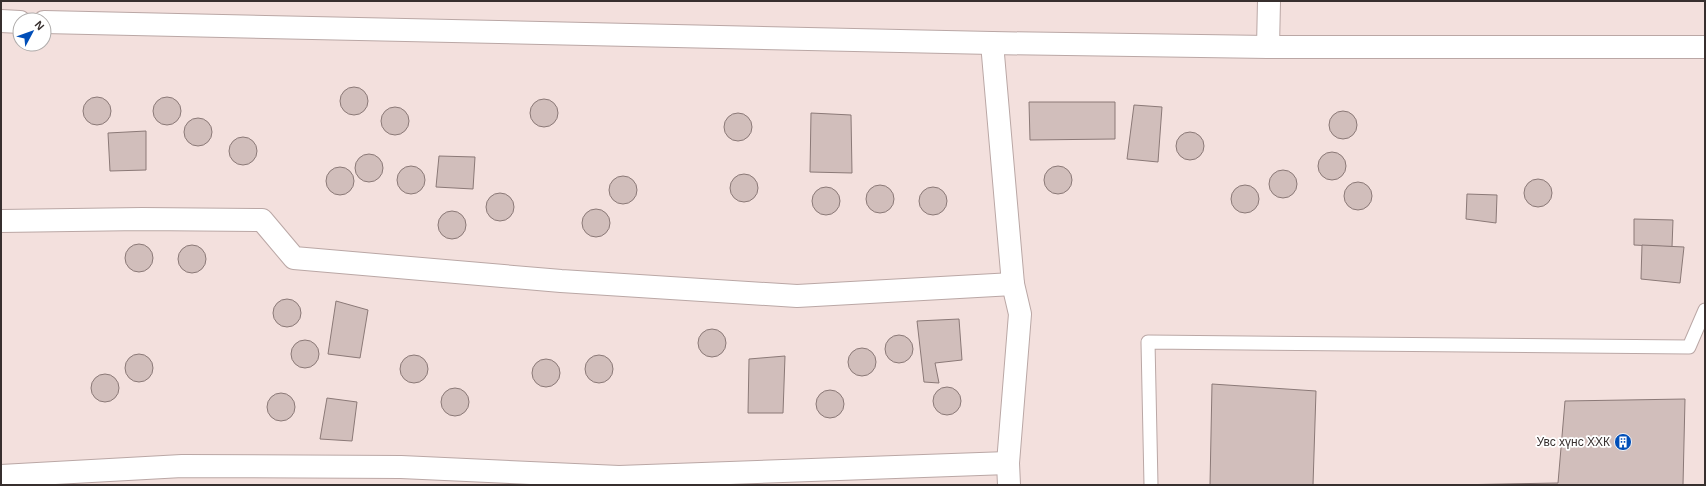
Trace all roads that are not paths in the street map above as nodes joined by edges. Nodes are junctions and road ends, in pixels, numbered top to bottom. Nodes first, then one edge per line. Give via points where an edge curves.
1 (1269, 1) edge
2 (1, 21) edge
3 (12, 22) edge
4 (52, 22) edge
5 (992, 43) junction
6 (1268, 47) junction
7 (1705, 47) edge
8 (1, 221) edge
9 (1013, 284) junction
10 (1705, 310) edge
11 (1008, 463) junction
12 (1, 476) edge
13 (1009, 485) edge
14 (1151, 485) edge

1 - 6 street
2 - 3 street
4 - 5 street
5 - 6 street
5 - 9 street
6 - 7 street
8 - 9 street via 262,220 294,258 561,281 797,296
9 - 11 street via 1020,314
10 - 14 lane via 1689,347 1148,342
11 - 12 street via 619,477 401,467 198,466
11 - 13 street

